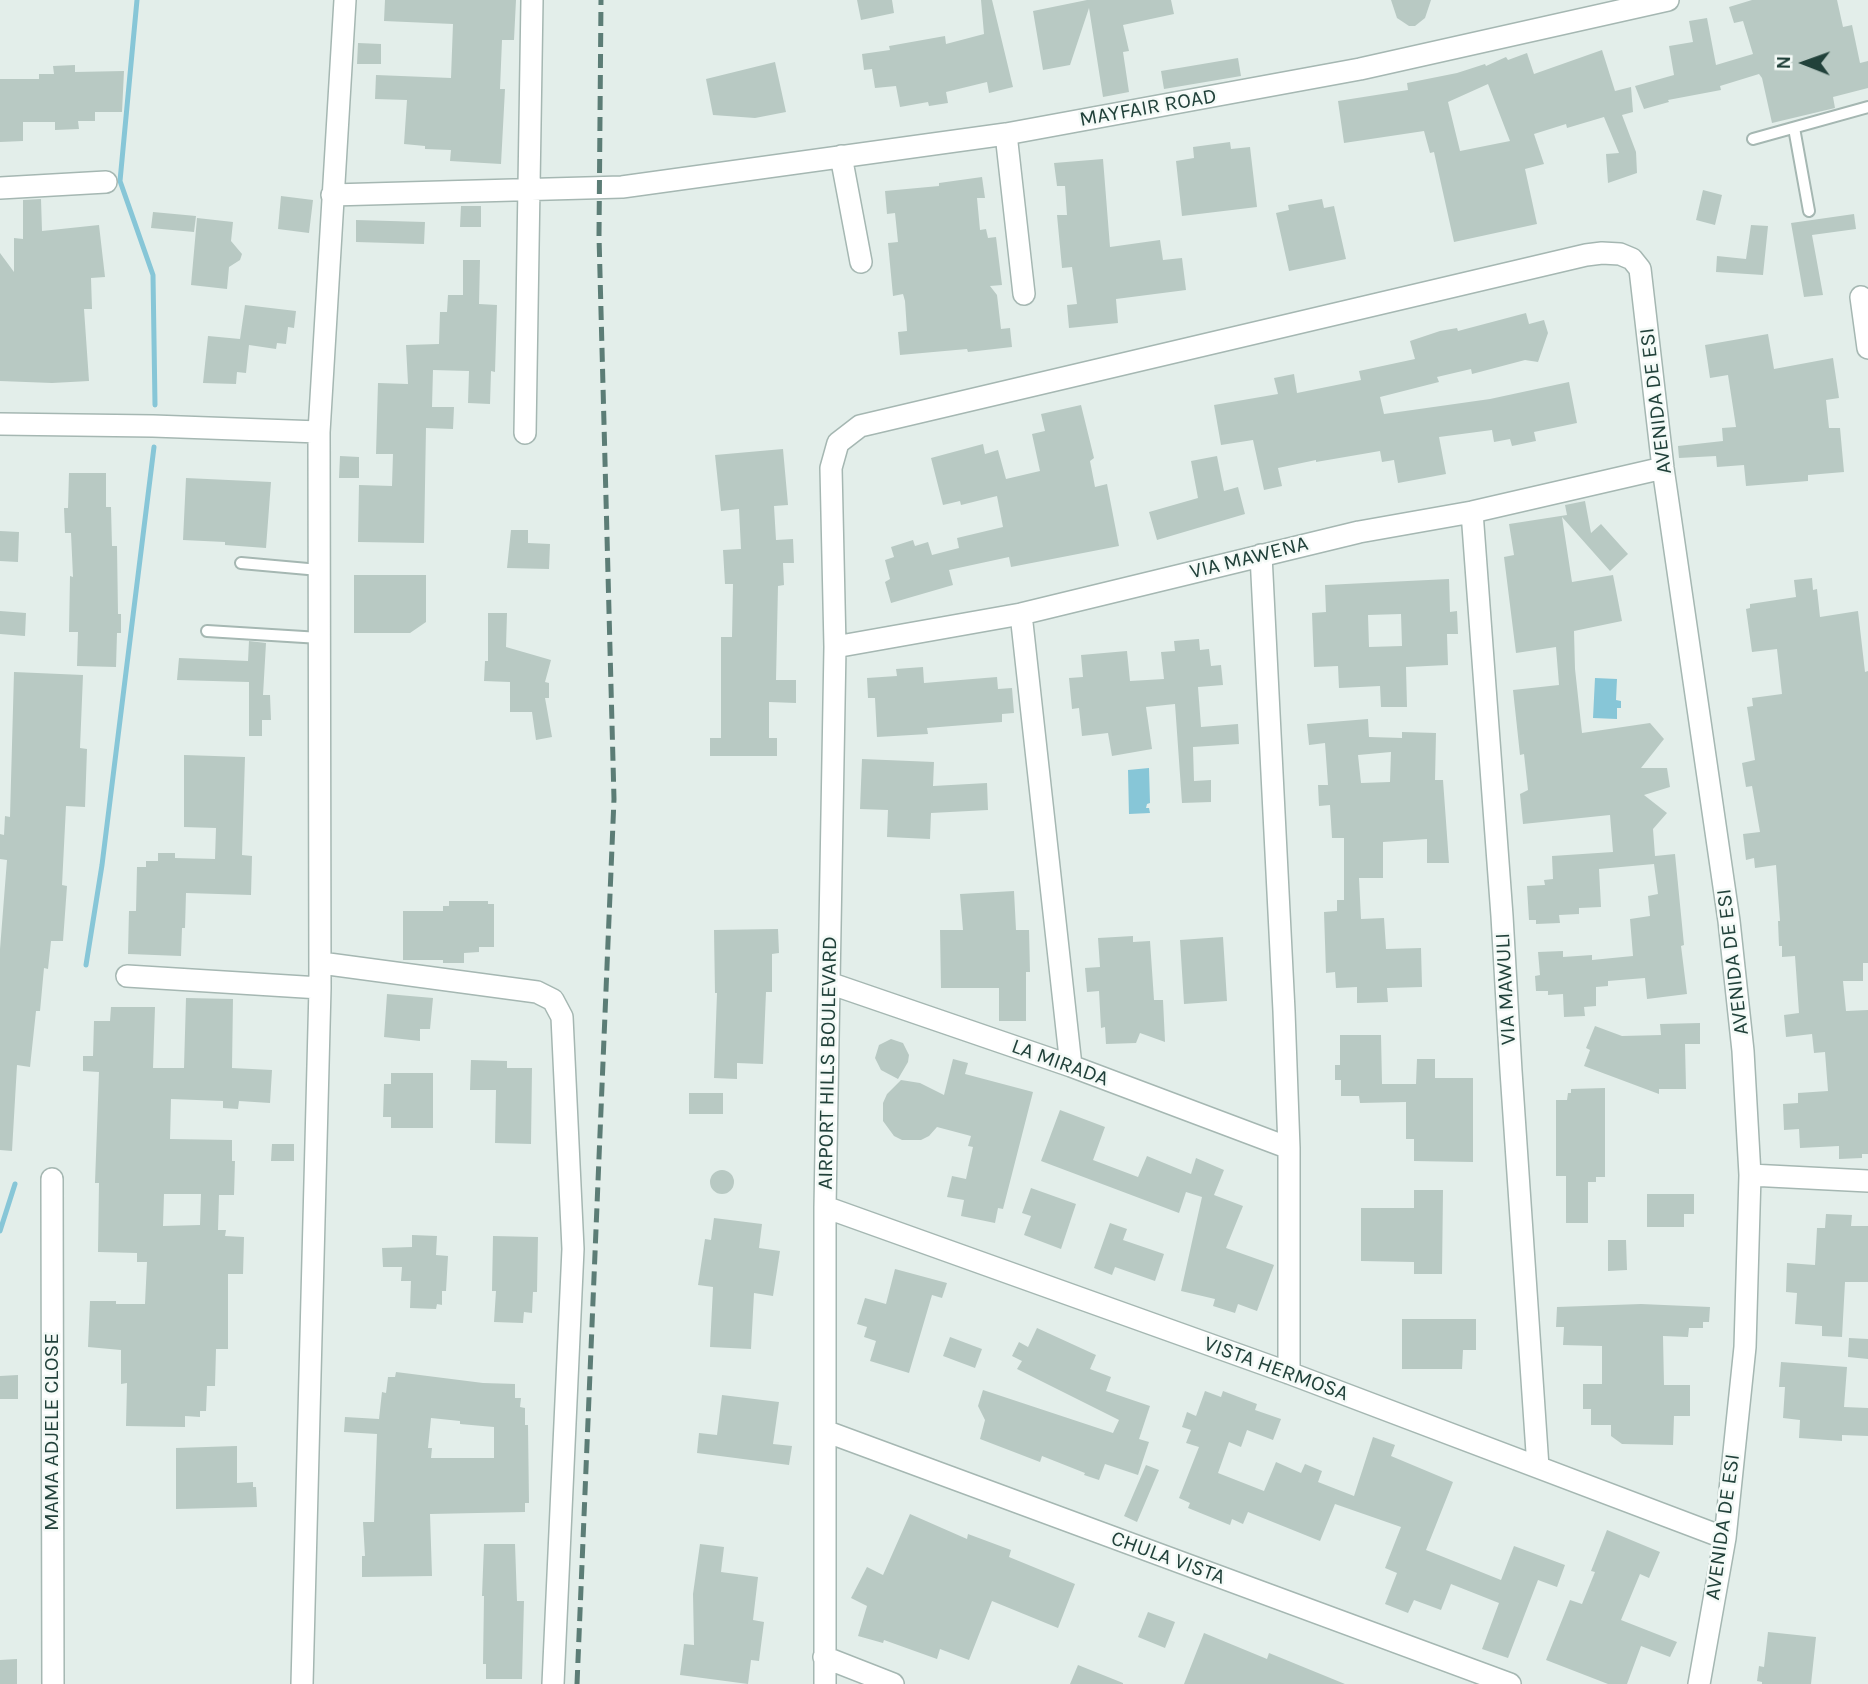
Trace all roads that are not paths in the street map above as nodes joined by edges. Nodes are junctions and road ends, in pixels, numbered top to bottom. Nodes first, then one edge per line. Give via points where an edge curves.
1 (345, 0) edge
2 (532, 0) edge
3 (1668, 0) edge
4 (1868, 107) edge
5 (1794, 128) junction
6 (1006, 134) junction
7 (1753, 139) dead end
8 (841, 156) junction
9 (106, 182) dead end
10 (0, 188) edge
11 (530, 191) junction
12 (332, 195) junction
13 (1809, 211) dead end
14 (1620, 254) joint
15 (860, 262) dead end
16 (1024, 294) dead end
17 (1861, 297) dead end
18 (1868, 348) edge
19 (0, 424) edge
20 (319, 432) junction
21 (525, 433) dead end
22 (1663, 468) junction
23 (1472, 512) junction
24 (1261, 555) junction
25 (241, 563) dead end
26 (319, 569) junction
27 (1021, 614) junction
28 (206, 631) dead end
29 (320, 638) junction
30 (835, 647) junction
31 (321, 963) junction
32 (127, 976) dead end
33 (830, 983) junction
34 (320, 988) junction
35 (1071, 1066) junction
36 (1289, 1149) junction
37 (1750, 1175) junction
38 (52, 1179) dead end
39 (1868, 1181) edge
40 (825, 1207) junction
41 (1289, 1373) junction
42 (825, 1431) junction
43 (1538, 1467) junction
44 (1725, 1538) junction
45 (824, 1657) junction
46 (53, 1684) edge
47 (302, 1684) edge
48 (553, 1684) edge
49 (825, 1684) edge
50 (894, 1684) edge
51 (1510, 1684) edge
52 (1699, 1684) edge

1 - 12 street
2 - 11 street
3 - 6 street, MAYFAIR ROAD via 1360,69
4 - 5 lane
5 - 7 lane
5 - 13 lane
6 - 8 street, MAYFAIR ROAD
6 - 16 street
8 - 11 street, MAYFAIR ROAD via 622,187
8 - 15 street
9 - 10 street
11 - 12 street, MAYFAIR ROAD
11 - 21 street
12 - 20 street
14 - 22 street, AVENIDA DE ESI via 1640,269
14 - 30 street, AIRPORT HILLS BOULEVARD via 1586,254 860,426 838,443 831,468
17 - 18 street
19 - 20 street
20 - 26 street
22 - 23 street, VIA MAWENA
22 - 37 street, AVENIDA DE ESI via 1729,921
23 - 24 street, VIA MAWENA
23 - 43 street, VIA MAWULI
24 - 27 street, VIA MAWENA
24 - 36 street
25 - 26 lane
26 - 29 street
27 - 30 street, VIA MAWENA
27 - 35 street
28 - 29 lane
29 - 31 street
30 - 33 street, AIRPORT HILLS BOULEVARD
31 - 34 street
31 - 48 street via 537,992 553,1000 562,1017 573,1249
32 - 34 street
33 - 35 street, LA MIRADA
33 - 40 street, AIRPORT HILLS BOULEVARD
34 - 47 street
35 - 36 street, LA MIRADA
36 - 41 street
37 - 39 street
37 - 44 street, AVENIDA DE ESI via 1745,1347
38 - 46 street, MAMA ADJELE CLOSE
40 - 41 street, VISTA HERMOSA
40 - 42 street, AIRPORT HILLS BOULEVARD
41 - 43 street, VISTA HERMOSA
42 - 45 street, AIRPORT HILLS BOULEVARD
42 - 51 street, CHULA VISTA
43 - 44 street, VISTA HERMOSA
44 - 52 street, AVENIDA DE ESI
45 - 49 street, AIRPORT HILLS BOULEVARD
45 - 50 street

